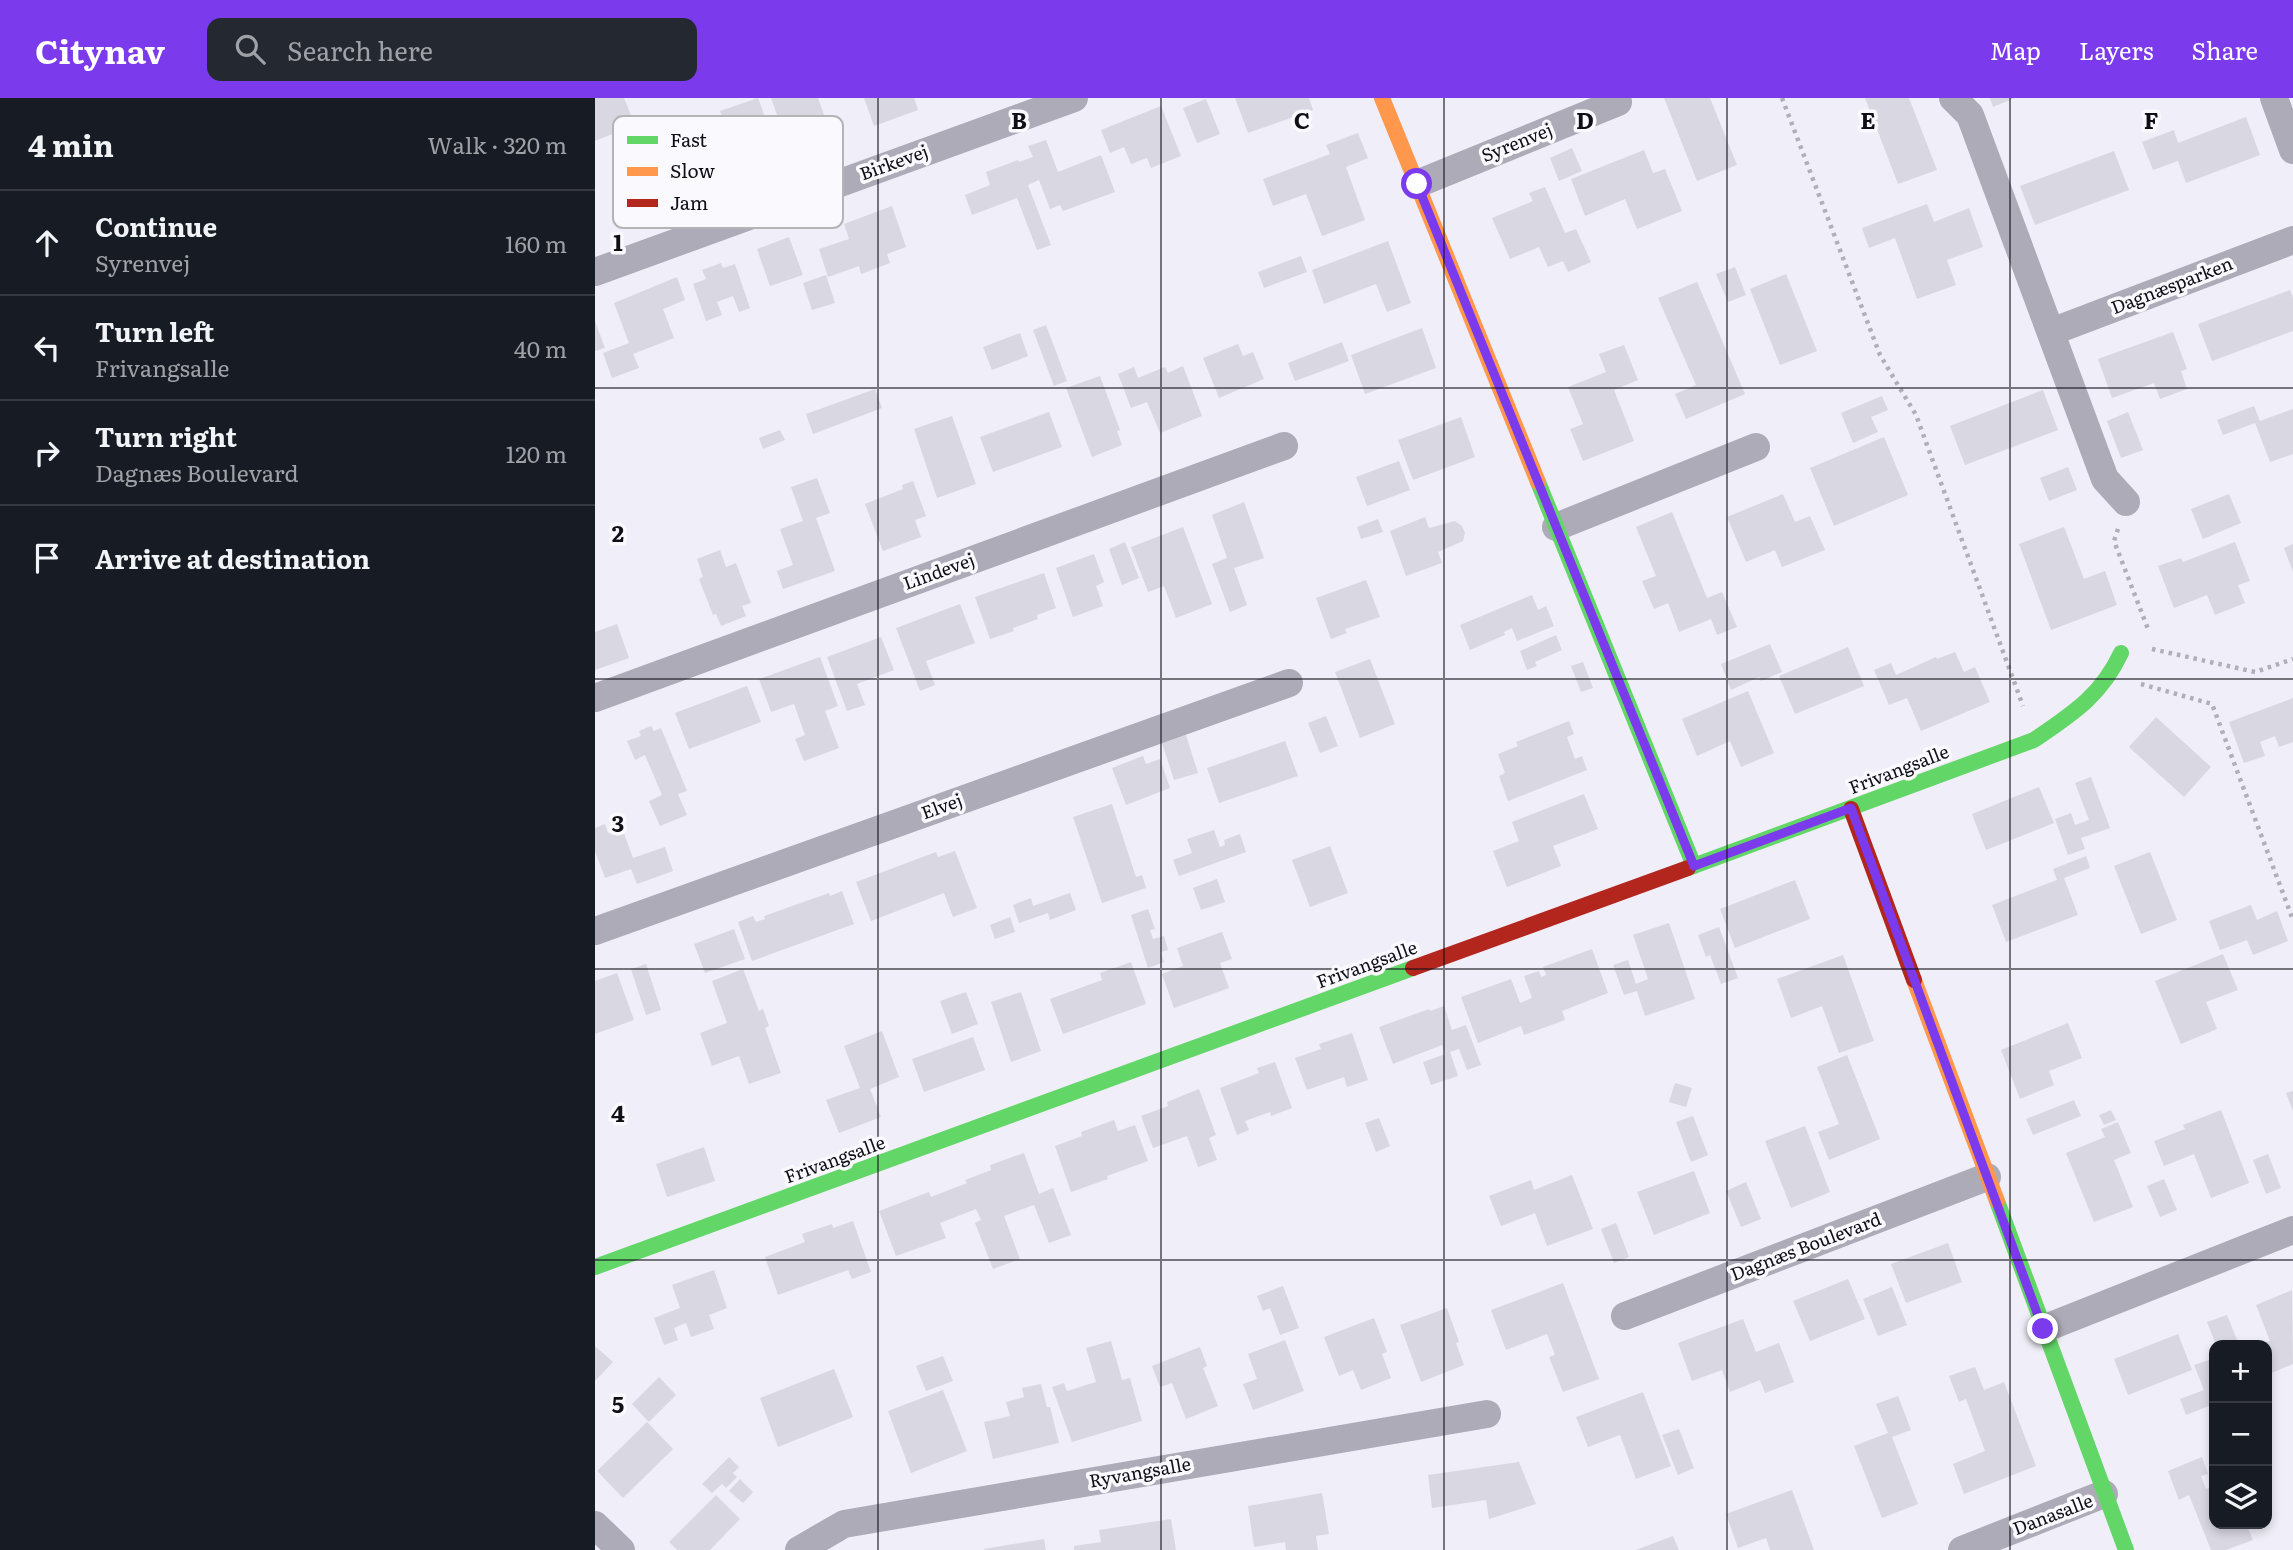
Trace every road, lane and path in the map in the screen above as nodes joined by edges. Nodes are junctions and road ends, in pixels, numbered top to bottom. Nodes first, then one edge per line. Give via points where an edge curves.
1 (1074, 98) edge
2 (1382, 98) edge
3 (1782, 98) edge
4 (1953, 98) edge
5 (2274, 98) edge
6 (1618, 102) dead end
7 (2293, 150) edge
8 (843, 182) edge
9 (1417, 184) junction
10 (716, 228) edge
11 (2293, 240) edge
12 (595, 272) edge
13 (2051, 332) junction
14 (1284, 446) dead end
15 (1756, 447) dead end
16 (2126, 502) joint
17 (1556, 527) junction
18 (2144, 647) junction
19 (2121, 653) joint
20 (2293, 659) edge
21 (2110, 676) junction
22 (1289, 683) dead end
23 (595, 698) edge
24 (2034, 740) junction
25 (1851, 808) junction
26 (1694, 866) junction
27 (2293, 920) edge
28 (595, 931) edge
29 (1987, 1177) junction
30 (2293, 1230) edge
31 (595, 1267) edge
32 (1625, 1316) dead end
33 (2043, 1329) junction
34 (1487, 1414) dead end
35 (2104, 1494) junction
36 (595, 1525) edge
37 (621, 1550) edge
38 (799, 1550) edge
39 (1962, 1550) edge
40 (2126, 1550) edge

1 - 8 street, Birkevej
2 - 9 street
3 - 24 path via 1880,355 1916,415
4 - 13 street via 1970,116
5 - 7 street
6 - 9 street, Syrenvej
9 - 17 street
10 - 12 street, Birkevej
11 - 13 street, Dagnæsparken
13 - 16 street via 2105,479
14 - 23 street, Lindevej
15 - 17 street
16 - 18 path via 2114,541 2148,629
17 - 26 street
18 - 19 path
18 - 20 path via 2255,673
19 - 21 street, Frivangsalle
21 - 24 street, Frivangsalle via 2077,710
21 - 27 path via 2212,704
22 - 28 street, Elvej
24 - 25 street, Frivangsalle
25 - 26 street, Frivangsalle
25 - 29 street
26 - 31 street, Frivangsalle
29 - 32 street, Dagnæs Boulevard
29 - 33 street
30 - 33 street
33 - 35 street
34 - 38 street, Ryvangsalle via 844,1524
35 - 39 street, Danasalle
35 - 40 street
36 - 37 street

